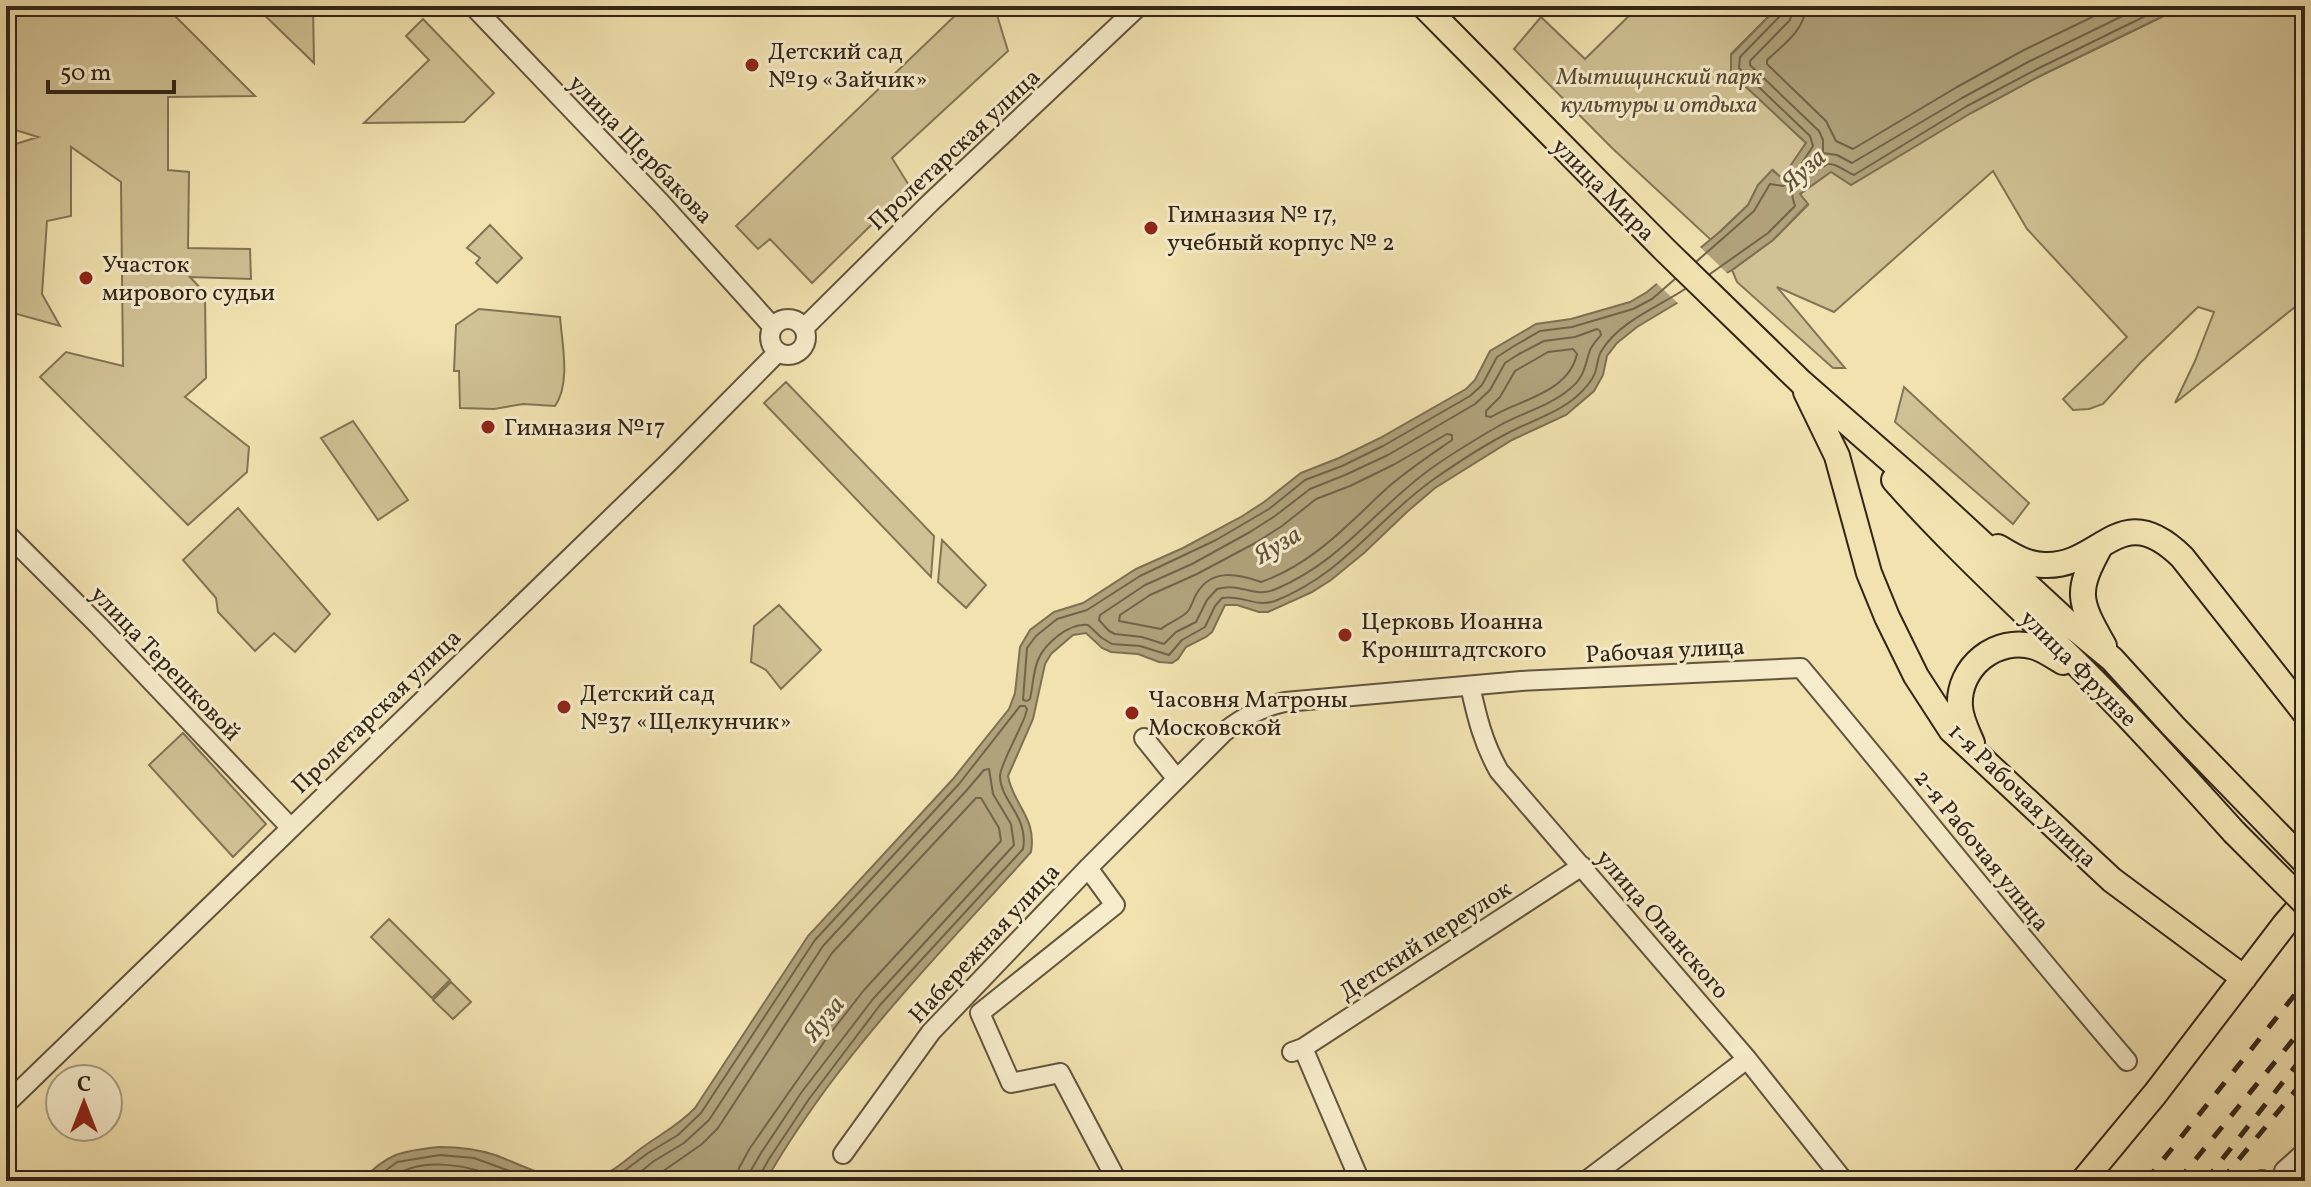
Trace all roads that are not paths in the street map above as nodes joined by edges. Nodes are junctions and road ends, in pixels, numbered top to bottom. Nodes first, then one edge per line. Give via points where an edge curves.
1 (473, 6) edge
2 (1139, 6) edge
3 (1424, 6) edge
4 (1718, 301) joint
5 (773, 327) junction
6 (804, 328) junction
7 (778, 352) junction
8 (1801, 382) junction
9 (1855, 431) junction
10 (1965, 527) junction
11 (6, 533) edge
12 (2102, 542) junction
13 (2112, 659) junction
14 (1801, 668) joint
15 (2089, 676) junction
16 (1470, 686) junction
17 (2305, 713) edge
18 (1144, 738) dead end
19 (1977, 752) junction
20 (1177, 779) junction
21 (290, 827) junction
22 (2305, 862) edge
23 (1582, 866) junction
24 (1088, 868) junction
25 (2305, 902) edge
26 (2244, 978) junction
27 (1747, 1059) junction
28 (2127, 1061) dead end
29 (6, 1104) edge
30 (2305, 1152) edge
31 (843, 1154) dead end
32 (2287, 1176) edge
33 (1117, 1181) edge
34 (1360, 1181) edge
35 (1586, 1181) edge
36 (1844, 1181) edge
37 (2083, 1181) edge

1 - 5 street, улица Щербакова
2 - 6 street, Пролетарская улица
3 - 4 main road, улица Мира
4 - 8 main road, улица Фрунзе
5 - 6 street via 789,319
5 - 7 street via 771,343
6 - 7 street via 800,350
7 - 21 street, Пролетарская улица
8 - 9 main road, улица Фрунзе
8 - 19 main road, 1-я Рабочая улица via 1837,456 1869,573 1887,617 1951,730
9 - 10 main road, улица Фрунзе
9 - 15 main road, улица Фрунзе via 1936,527
10 - 12 main road via 2016,558 2045,565 2068,561
10 - 13 main road, улица Фрунзе
11 - 21 street, улица Терешковой
12 - 13 main road via 2086,571 2082,595
12 - 17 main road via 2136,533 2169,545
13 - 22 main road, улица Фрунзе
14 - 16 street, Рабочая улица
14 - 28 street, 2-я Рабочая улица
15 - 19 main road via 2034,647 2010,645 1987,653 1970,670 1960,692 1961,717
15 - 25 main road, улица Фрунзе, bridge
16 - 20 street, Рабочая улица via 1269,705 1224,732
16 - 23 street, улица Опанского via 1479,728 1499,771
18 - 20 street
19 - 26 main road, 1-я Рабочая улица via 2112,880
20 - 24 street, Набережная улица
21 - 29 street, Пролетарская улица
23 - 27 street, улица Опанского
23 - 34 street, Детский переулок via 1298,1050
24 - 31 street, Набережная улица via 931,1032
24 - 33 street via 1115,905 980,1013 1011,1083 1060,1073
25 - 26 main road
26 - 37 main road
27 - 35 street
27 - 36 street, улица Опанского
30 - 32 street

